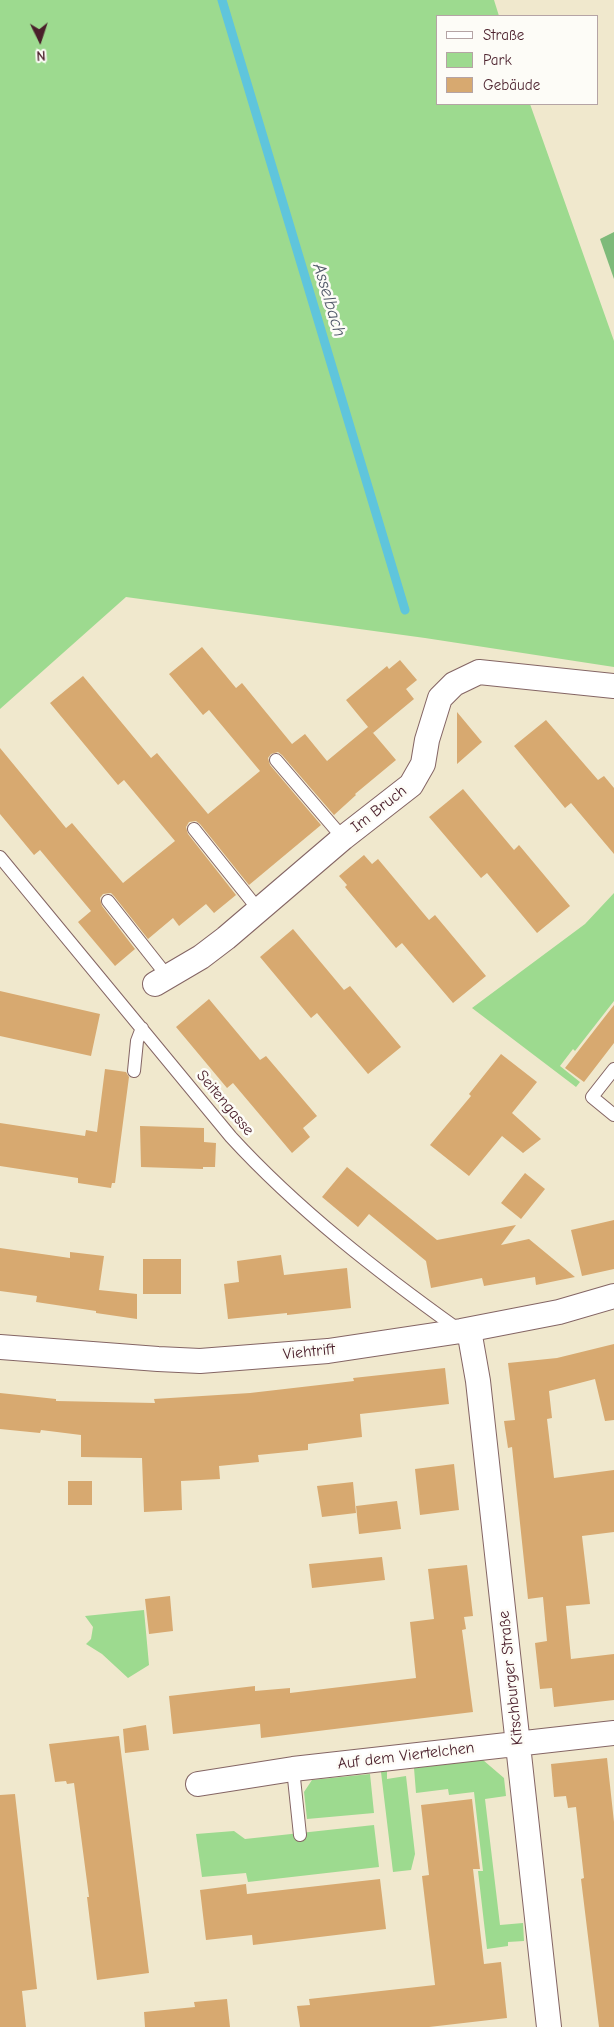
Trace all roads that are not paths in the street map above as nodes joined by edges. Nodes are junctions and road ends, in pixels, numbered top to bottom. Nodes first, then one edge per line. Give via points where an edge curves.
1 (614, 686) edge
2 (276, 760) dead end
3 (194, 829) dead end
4 (343, 838) junction
5 (0, 857) edge
6 (108, 901) dead end
7 (258, 910) junction
8 (161, 980) joint
9 (142, 1028) junction
10 (614, 1069) edge
11 (134, 1071) dead end
12 (614, 1115) edge
13 (614, 1296) edge
14 (465, 1330) junction
15 (0, 1347) edge
16 (614, 1733) edge
17 (518, 1743) junction
18 (293, 1769) junction
19 (198, 1784) dead end
20 (300, 1835) dead end
21 (549, 2027) edge

1 - 4 street, Im Bruch via 479,672 454,684 440,698 427,740 424,764 411,785
2 - 4 lane
3 - 7 lane
4 - 7 street, Im Bruch
5 - 9 lane, Seitengasse
6 - 8 lane
7 - 8 street, Im Bruch via 201,957
9 - 11 lane via 137,1041
9 - 14 lane, Seitengasse via 265,1174 395,1284
10 - 12 lane via 592,1097
13 - 14 street, Viehtrift via 559,1312
14 - 15 street, Viehtrift via 328,1351 200,1361
14 - 17 street, Kitschburger Straße via 478,1381
16 - 17 street, Auf dem Viertelchen
17 - 18 street, Auf dem Viertelchen
17 - 21 street, Kitschburger Straße
18 - 19 street, Auf dem Viertelchen
18 - 20 lane

